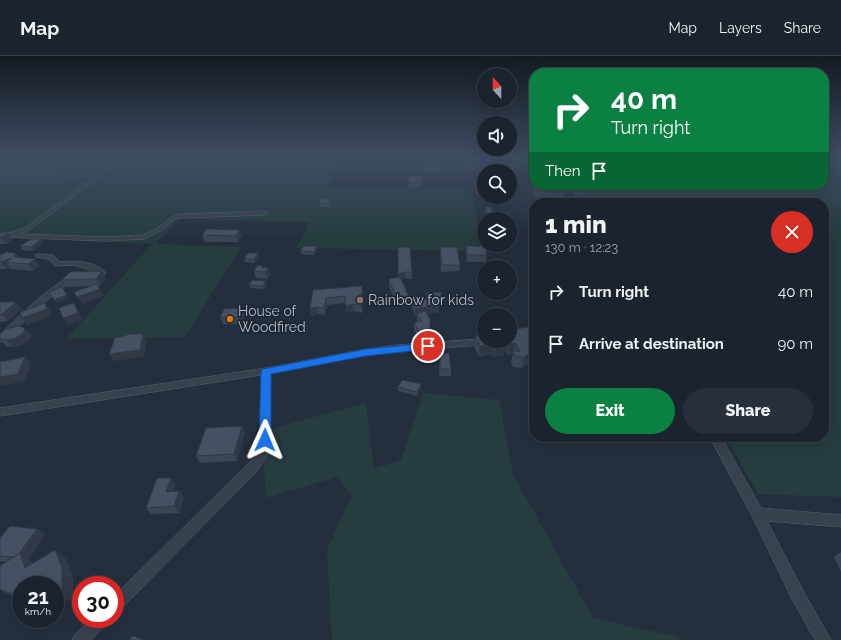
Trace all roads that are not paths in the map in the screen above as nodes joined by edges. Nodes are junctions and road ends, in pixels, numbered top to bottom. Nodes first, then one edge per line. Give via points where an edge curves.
1 (89, 184) edge
2 (266, 213) dead end
3 (0, 235) edge
4 (9, 235) junction
5 (38, 256) dead end
6 (0, 339) edge
7 (477, 342) edge
8 (266, 371) junction
9 (0, 412) edge
10 (718, 442) edge
11 (757, 514) junction
12 (841, 521) edge
13 (124, 596) edge
14 (92, 628) edge
15 (80, 640) edge
16 (823, 640) edge

1 - 4 street via 27,229
2 - 4 street via 180,216 173,218 160,230 144,237 106,239
3 - 4 street
5 - 6 street via 50,257 58,264 88,265 102,273 72,277 43,299
7 - 8 street via 366,352
8 - 9 street
8 - 13 street via 265,440 262,453 254,466
10 - 11 street
11 - 12 street
11 - 16 street
14 - 15 street

